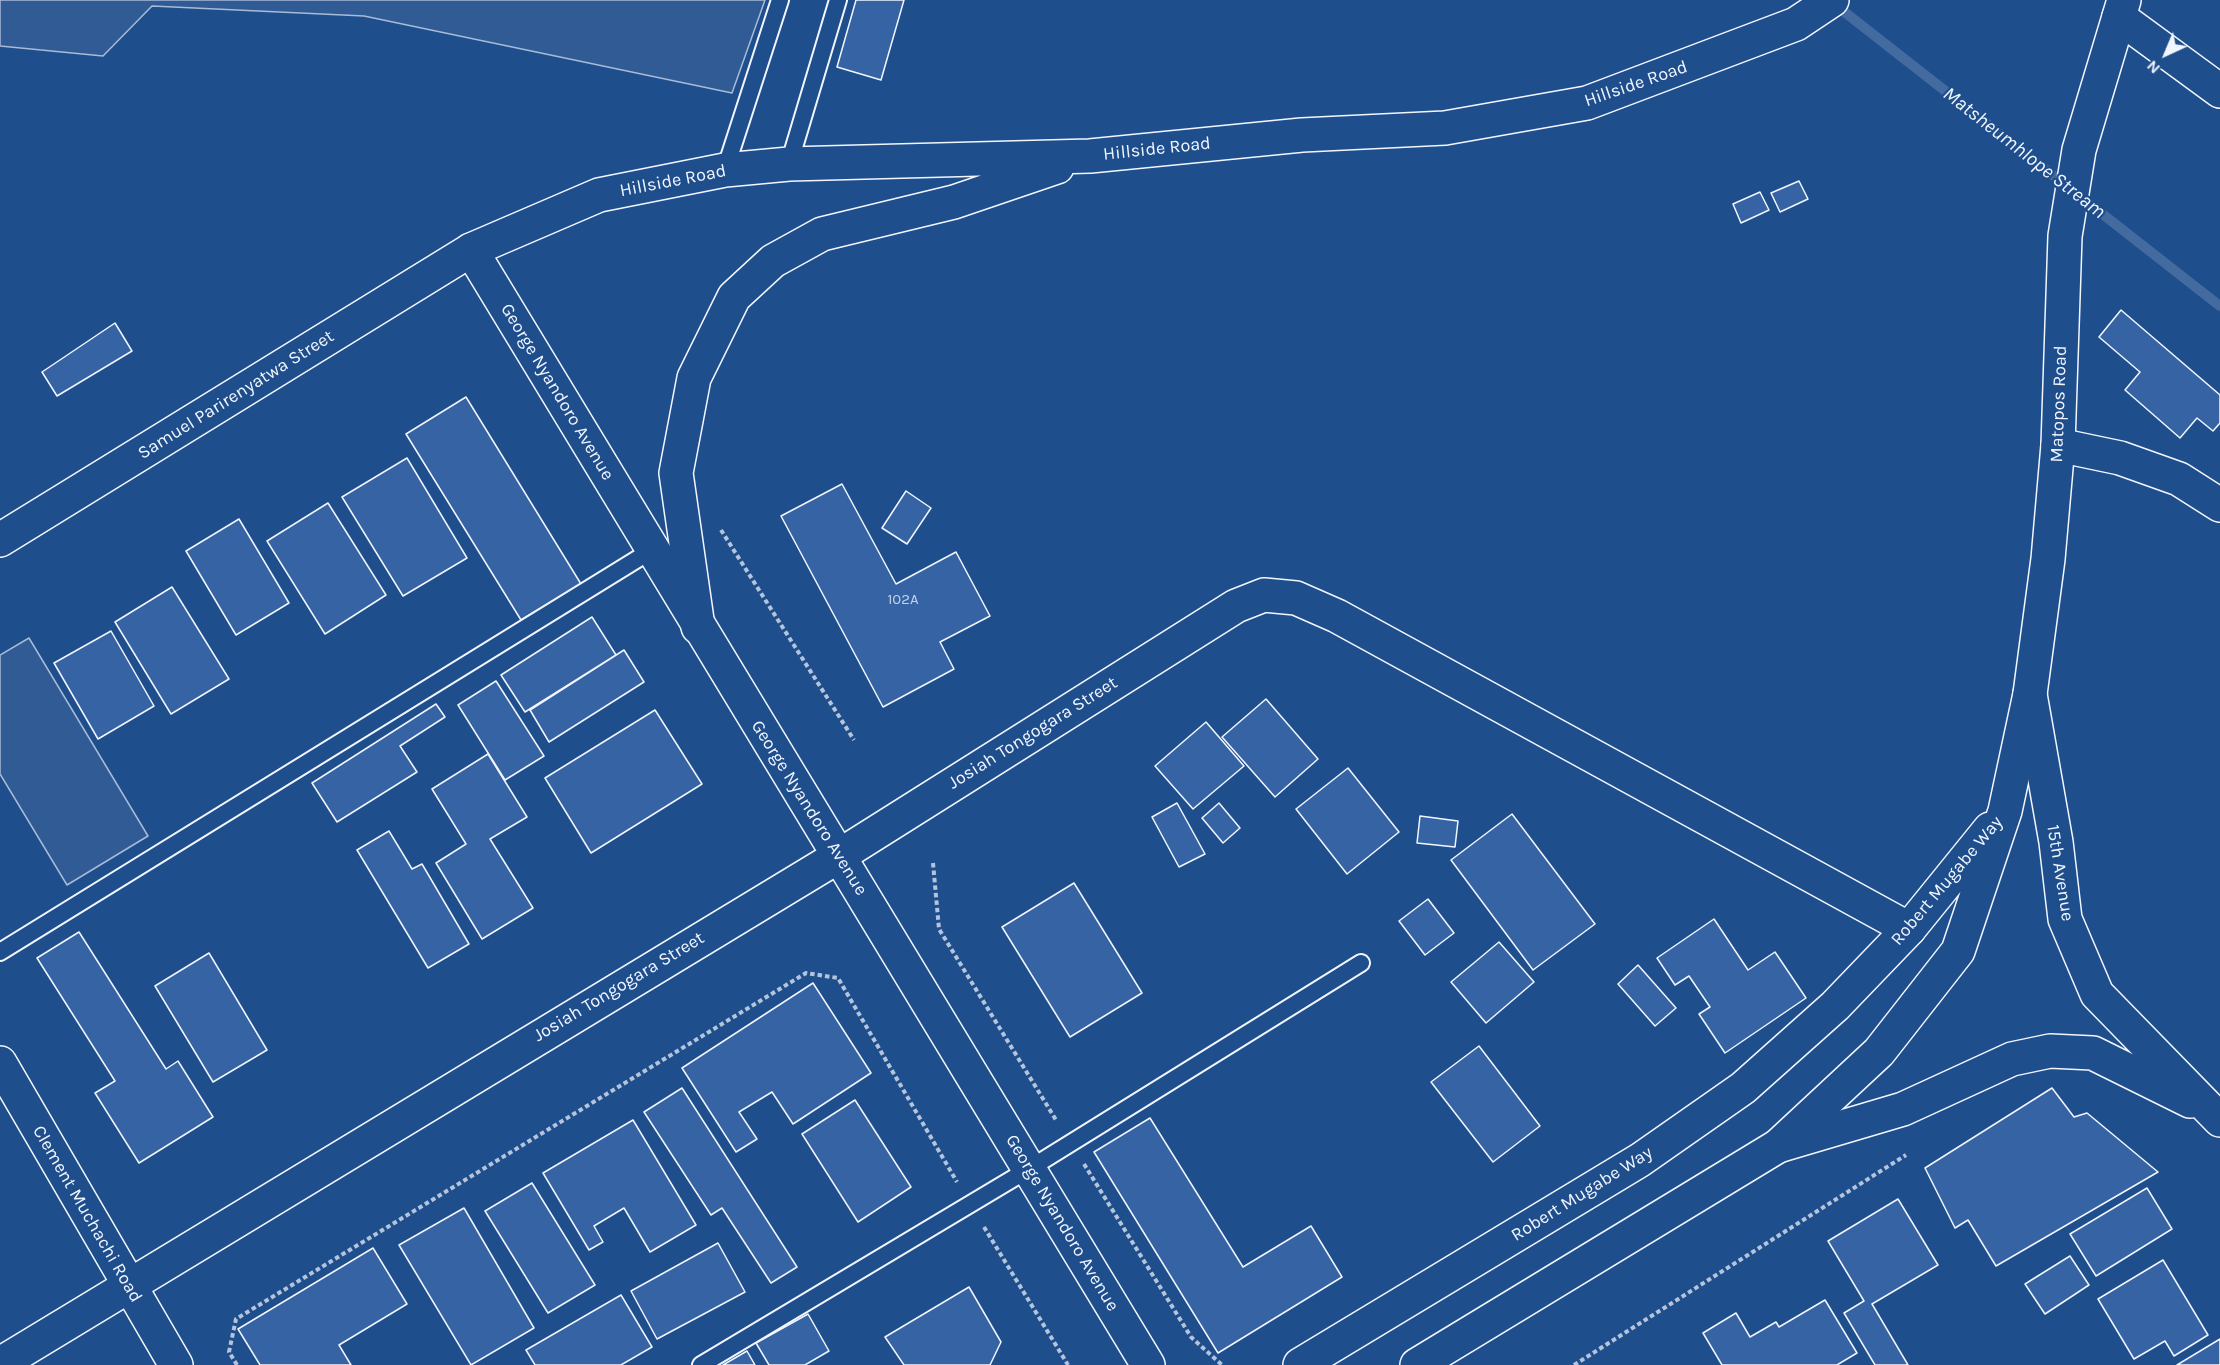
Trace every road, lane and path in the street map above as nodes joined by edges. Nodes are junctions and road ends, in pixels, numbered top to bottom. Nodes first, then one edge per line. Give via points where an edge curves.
1 (780, 0) edge
2 (838, 0) edge
3 (1832, 0) edge
4 (2122, 9) edge
5 (2220, 91) edge
6 (1090, 156) junction
7 (789, 164) junction
8 (725, 170) junction
9 (471, 250) junction
10 (2058, 445) junction
11 (2220, 505) edge
12 (720, 529) dead end
13 (0, 540) edge
14 (652, 550) junction
15 (698, 627) junction
16 (2030, 694) junction
17 (855, 740) dead end
18 (2005, 811) junction
19 (839, 856) junction
20 (1909, 929) junction
21 (0, 952) edge
22 (1361, 963) dead end
23 (0, 1063) edge
24 (2215, 1115) edge
25 (1778, 1146) junction
26 (1906, 1155) dead end
27 (1029, 1169) junction
28 (970, 1204) junction
29 (129, 1287) junction
30 (0, 1364) edge
31 (176, 1365) edge
32 (237, 1365) edge
33 (700, 1365) edge
34 (1068, 1365) edge
35 (1148, 1365) edge
36 (1300, 1365) edge
37 (1417, 1365) edge
38 (1575, 1365) edge

1 - 8 lane
2 - 7 lane
3 - 6 street, Hillside Road via 1796,24 1587,103 1445,128 1302,135
4 - 5 street
4 - 10 street, Matopos Road via 2079,150 2064,236
6 - 7 street, Hillside Road
6 - 15 street via 954,202 822,234 773,261 734,297 694,378 676,472
7 - 8 street, Hillside Road
8 - 9 street, Hillside Road via 599,195
9 - 13 street, Samuel Parirenyatwa Street
9 - 14 street, George Nyandoro Avenue
10 - 11 street via 2120,458 2179,479
10 - 16 street, Matopos Road
12 - 17 path
14 - 15 street, George Nyandoro Avenue
14 - 21 lane
15 - 19 street, George Nyandoro Avenue
16 - 18 street, Matopos Road
16 - 24 street, 15th Avenue via 2065,919 2097,994
18 - 20 street, Robert Mugabe Way
18 - 25 street, Robert Mugabe Way via 1958,951 1879,1052
19 - 20 street, Josiah Tongogara Street via 1236,606 1264,595 1296,598 1337,616
19 - 27 street, George Nyandoro Avenue
19 - 29 street, Josiah Tongogara Street
20 - 36 street, Robert Mugabe Way via 1835,1006 1743,1088 1640,1160
22 - 27 lane
23 - 29 street, Clement Muchachi Road
24 - 25 street, 15th Avenue via 2092,1053 2050,1051 2012,1059 1903,1109
25 - 37 street, Robert Mugabe Way
26 - 38 path
27 - 28 lane
27 - 35 street, George Nyandoro Avenue
28 - 32 path via 838,978 806,973 236,1319 229,1352
28 - 33 lane
28 - 34 path
29 - 30 street, Josiah Tongogara Street
29 - 31 street, Clement Muchachi Road

